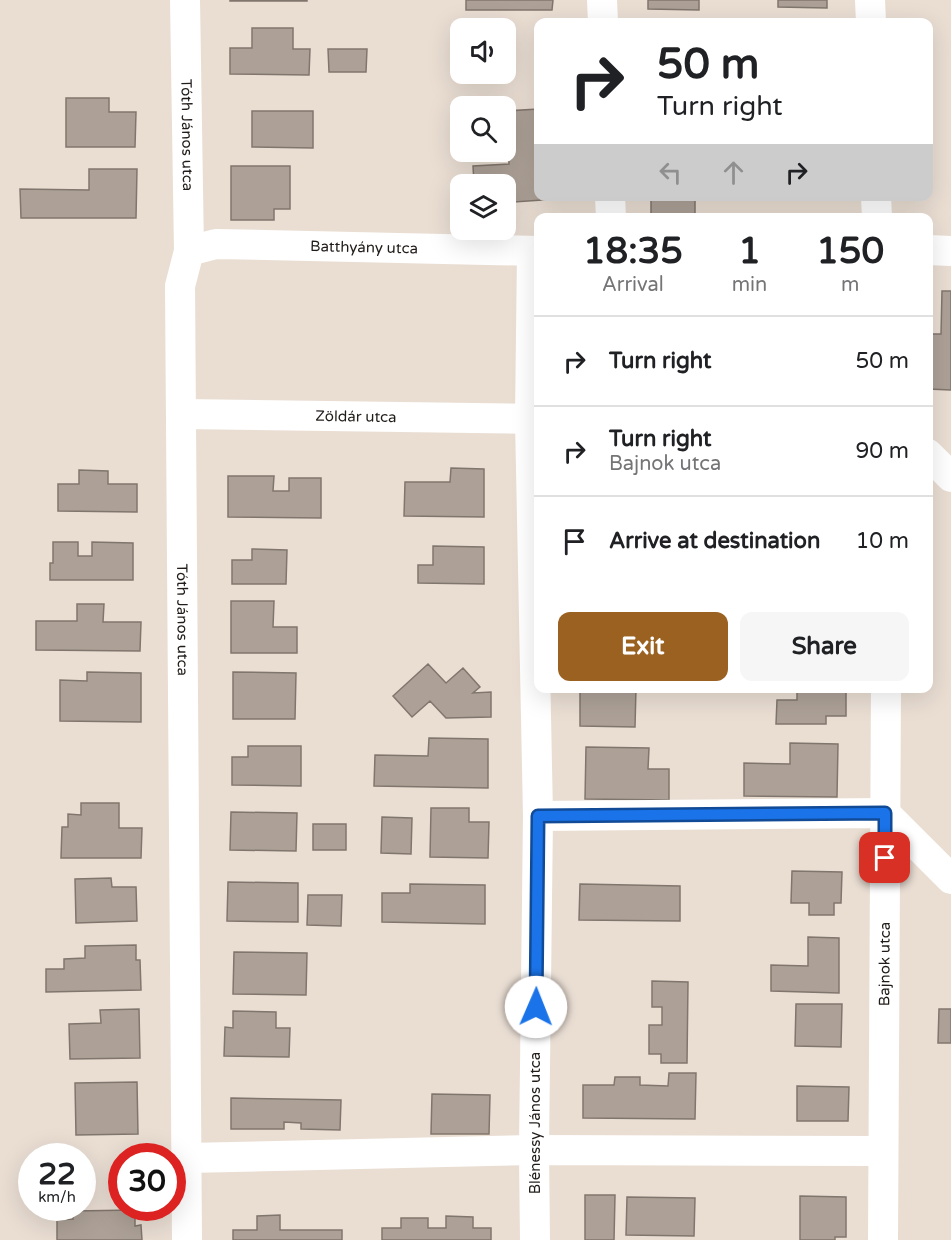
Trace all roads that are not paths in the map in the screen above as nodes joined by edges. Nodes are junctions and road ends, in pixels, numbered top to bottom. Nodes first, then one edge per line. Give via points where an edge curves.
1 (185, 0) edge
2 (602, 0) edge
3 (870, 0) edge
4 (603, 18) edge
5 (871, 18) edge
6 (933, 250) edge
7 (951, 250) edge
8 (189, 251) junction
9 (534, 251) edge
10 (182, 414) junction
11 (534, 419) edge
12 (933, 459) edge
13 (951, 477) edge
14 (537, 693) edge
15 (886, 693) edge
16 (885, 813) junction
17 (538, 816) junction
18 (951, 879) edge
19 (534, 1150) junction
20 (882, 1151) junction
21 (187, 1158) junction
22 (187, 1240) edge
23 (535, 1240) edge
24 (883, 1240) edge

1 - 8 street, Tóth János utca
2 - 4 street
3 - 5 street
6 - 7 street
8 - 9 street, Batthyány utca via 216,243
8 - 10 street, Tóth János utca via 180,286
10 - 11 street, Zöldár utca
10 - 21 street, Tóth János utca
12 - 13 street
14 - 17 street, Blénessy János utca
15 - 16 street, Bajnok utca
16 - 17 street
16 - 18 street
16 - 20 street, Bajnok utca
17 - 19 street, Blénessy János utca
19 - 20 street
19 - 21 street
19 - 23 street, Blénessy János utca
20 - 24 street, Bajnok utca
21 - 22 street, Tóth János utca

